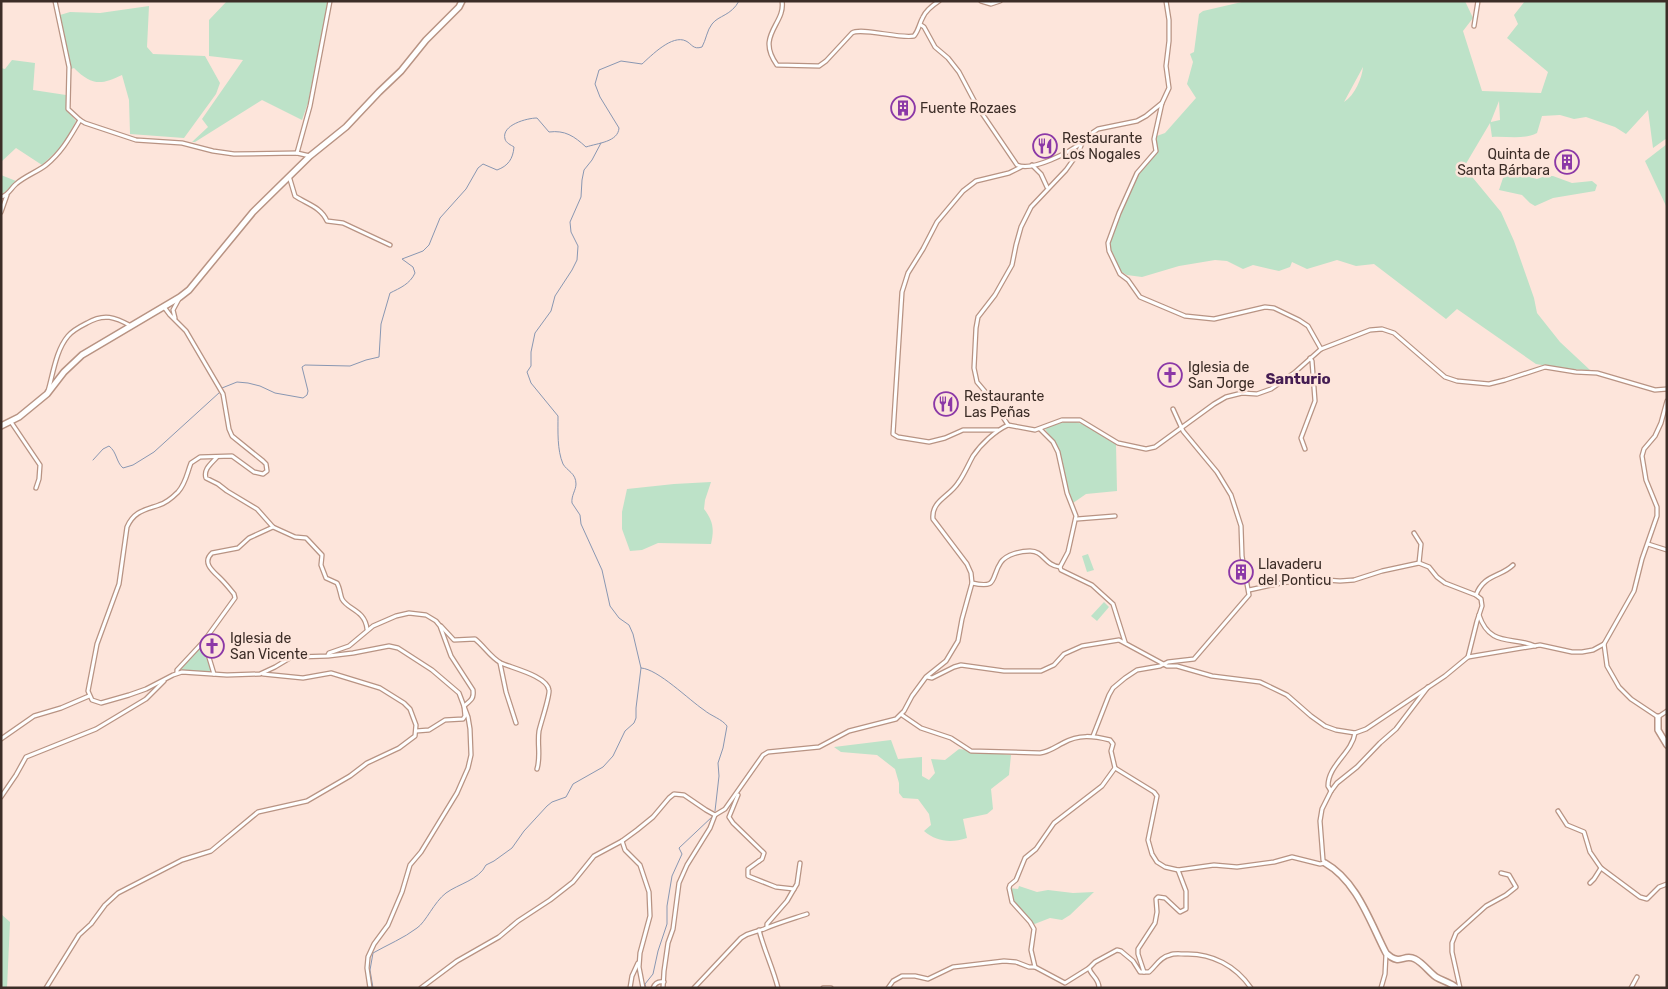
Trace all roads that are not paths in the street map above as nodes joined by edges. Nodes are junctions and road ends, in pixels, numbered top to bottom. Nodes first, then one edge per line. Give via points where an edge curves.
1 (55, 1) edge
2 (330, 1) edge
3 (462, 1) edge
4 (782, 1) edge
5 (939, 1) edge
6 (981, 1) edge
7 (1000, 1) edge
8 (1166, 1) edge
9 (1478, 1) edge
10 (921, 25) junction
11 (1474, 26) dead end
12 (1162, 103) junction
13 (80, 120) junction
14 (1083, 141) junction
15 (297, 153) junction
16 (310, 156) junction
17 (1032, 165) junction
18 (1021, 167) junction
19 (289, 176) junction
20 (1047, 188) junction
21 (7, 195) junction
22 (1, 197) edge
23 (1, 212) edge
24 (390, 245) dead end
25 (180, 297) junction
26 (166, 306) junction
27 (173, 310) junction
28 (176, 321) junction
29 (131, 326) junction
30 (1321, 349) junction
31 (1310, 358) junction
32 (1667, 389) edge
33 (47, 394) junction
34 (1667, 401) edge
35 (1173, 409) dead end
36 (11, 422) junction
37 (1008, 425) junction
38 (1, 426) edge
39 (1181, 428) junction
40 (1040, 429) junction
41 (998, 430) junction
42 (1305, 449) dead end
43 (217, 457) junction
44 (36, 488) dead end
45 (1115, 516) dead end
46 (1077, 519) junction
47 (274, 527) junction
48 (1414, 534) dead end
49 (1648, 544) junction
50 (1667, 550) edge
51 (1419, 563) junction
52 (1513, 565) dead end
53 (1060, 567) junction
54 (972, 583) junction
55 (1249, 590) junction
56 (1476, 595) junction
57 (1479, 614) junction
58 (366, 621) junction
59 (436, 621) junction
60 (378, 623) junction
61 (368, 630) junction
62 (204, 641) junction
63 (1125, 643) junction
64 (1604, 644) junction
65 (1535, 646) junction
66 (328, 656) junction
67 (1468, 657) junction
68 (500, 662) junction
69 (1163, 665) junction
70 (177, 673) junction
71 (214, 674) junction
72 (260, 674) junction
73 (926, 677) junction
74 (166, 679) junction
75 (1428, 687) junction
76 (88, 696) junction
77 (464, 706) junction
78 (1667, 711) edge
79 (902, 715) junction
80 (1658, 717) junction
81 (516, 723) dead end
82 (416, 731) junction
83 (1355, 733) junction
84 (1093, 736) junction
85 (1, 739) edge
86 (1667, 745) edge
87 (1115, 768) junction
88 (537, 769) dead end
89 (740, 790) junction
90 (1331, 791) junction
91 (1, 797) edge
92 (1558, 811) dead end
93 (715, 815) junction
94 (622, 841) junction
95 (800, 863) dead end
96 (1325, 863) junction
97 (1601, 868) junction
98 (1178, 870) junction
99 (1501, 874) dead end
100 (1590, 882) dead end
101 (1667, 884) edge
102 (794, 888) junction
103 (807, 914) dead end
104 (767, 927) junction
105 (760, 930) junction
106 (1386, 953) junction
107 (640, 960) junction
108 (1035, 967) junction
109 (1089, 968) junction
110 (1144, 972) junction
111 (1637, 977) dead end
112 (664, 982) junction
113 (46, 988) edge
114 (370, 988) edge
115 (421, 988) edge
116 (630, 988) edge
117 (643, 988) edge
118 (653, 988) edge
119 (663, 988) edge
120 (694, 988) edge
121 (778, 988) edge
122 (823, 988) edge
123 (831, 988) edge
124 (888, 988) edge
125 (1099, 988) edge
126 (1251, 988) edge
127 (1381, 988) edge
128 (1459, 988) edge
129 (1631, 988) edge

1 - 13 street via 69,67 68,109
2 - 15 street via 310,106
3 - 16 street via 401,72 346,127
4 - 10 street via 769,42 777,66 823,64 857,30 909,37 916,34
5 - 10 street via 925,13
6 - 7 street via 991,4
8 - 12 street via 1169,20 1168,88
9 - 11 street
10 - 18 street via 935,47 959,72 977,106
12 - 14 street via 1137,121 1098,129
12 - 30 street via 1154,139 1156,151 1137,173 1108,243 1118,270 1140,297 1184,316 1214,319 1265,306 1274,308 1308,326
13 - 15 street via 136,140 182,143 234,154
13 - 21 street via 65,146 45,165 16,184
14 - 17 street via 1062,156
14 - 20 street via 1066,170
15 - 16 street
16 - 19 street
17 - 18 street
17 - 20 street via 1041,174
18 - 41 street via 976,180 962,191 937,222 908,273 902,292 893,434 929,442 962,430
19 - 24 street via 295,196 322,211 327,221 342,223
19 - 25 street via 253,212 190,290
20 - 37 street via 1025,218 1012,265 978,317 976,328 974,368 977,382
21 - 22 street
21 - 23 street
25 - 26 street
25 - 27 street
26 - 27 street
26 - 28 street
26 - 29 street
27 - 28 street
28 - 43 street via 186,331 223,394 230,433 266,464 267,471 260,474 232,456
29 - 33 street via 74,361
29 - 33 street via 111,317 98,316 77,329 61,350
30 - 31 street
30 - 32 street via 1382,329 1394,333 1445,377 1457,382 1490,384 1545,367 1597,373 1655,390
31 - 39 street via 1271,389 1263,393 1226,397
31 - 42 street via 1315,401 1301,438
33 - 36 street
34 - 49 street via 1661,424 1642,456 1646,480 1658,512
35 - 39 street
36 - 38 street
36 - 44 street via 40,465
37 - 40 street
37 - 41 street
39 - 40 street via 1158,446 1146,449 1118,443 1080,420 1062,420
39 - 55 street via 1228,489 1241,526 1242,556
40 - 46 street via 1058,452 1067,493
41 - 54 street via 976,452 958,483 932,511 932,519 967,564
43 - 47 street via 206,469 206,478 257,509
43 - 76 street via 195,460 178,491 160,505 140,511 130,521 119,584 97,644
45 - 46 street
46 - 53 street via 1068,552
47 - 58 street via 295,537 306,538 320,551 326,578 337,583 343,600
47 - 62 street via 249,538 238,548 209,556 209,567 235,598
48 - 51 street via 1421,544
49 - 50 street
49 - 64 street via 1634,591
51 - 55 street via 1354,580 1311,579
51 - 56 street via 1429,567 1445,583
52 - 56 street via 1488,578
53 - 54 street via 1049,564 1036,551 1023,552 1001,562 990,584
53 - 63 street via 1092,585 1113,604
54 - 73 street via 958,642 946,661
55 - 69 street via 1247,597 1196,657
56 - 57 street via 1483,604
57 - 65 street via 1494,636
57 - 67 street
58 - 60 street
58 - 61 street
59 - 60 street via 426,615 409,614
59 - 68 street via 454,640 476,639
59 - 77 street via 451,656 473,690 472,701
60 - 61 street
61 - 66 street
62 - 70 street
62 - 71 street
63 - 69 street
63 - 73 street via 1112,640 1082,646 1067,652 1054,665 1041,671 1004,671 962,665 932,678
64 - 65 street via 1582,652
64 - 80 street via 1607,666 1618,687
65 - 67 street
66 - 72 street via 290,658
66 - 77 street via 382,646 398,648 459,693
67 - 75 street
68 - 81 street
68 - 88 street via 540,680 549,690 539,734
69 - 83 street via 1260,682 1287,694 1325,726
69 - 84 street via 1137,670 1113,688
70 - 71 street
70 - 74 street
71 - 72 street
72 - 82 street via 303,678 331,673 380,688 410,709
73 - 79 street
74 - 76 street via 146,690 101,703
74 - 91 street via 146,699 96,729 26,756
75 - 83 street
75 - 90 street via 1396,729
76 - 85 street via 34,716
77 - 82 street via 463,719 445,720 429,730
77 - 114 street via 470,729 468,768 457,793 410,865 388,925 368,957
78 - 80 street
79 - 84 street via 920,728 951,738 971,752 1044,752 1076,737
79 - 89 street via 885,723 849,731 819,747 768,752
80 - 86 street via 1658,730
82 - 113 street via 414,739 367,763 314,798 258,812 210,850 174,864 118,894 104,905 79,935
83 - 90 street via 1349,750 1329,778
84 - 87 street via 1112,742
87 - 98 street via 1157,796 1148,840 1157,862
87 - 108 street via 1095,792 1054,823 1036,849 1025,858 1016,880 1010,885 1012,902 1034,929 1031,950
89 - 93 street via 725,809
89 - 102 street via 729,817 764,852 762,859 748,869 748,876 776,887
90 - 96 street via 1320,822
92 - 97 street via 1567,825 1584,832 1590,852
93 - 94 street via 684,795 674,794 653,817
93 - 112 street via 680,883
94 - 107 street via 625,850 640,865 648,892 650,916
94 - 115 street via 594,856 573,882 540,908
95 - 102 street
96 - 98 street via 1292,856 1237,867 1214,865
96 - 106 street via 1340,873 1358,896
97 - 100 street
97 - 101 street via 1645,899
98 - 110 street via 1186,891 1186,909 1180,912 1165,898 1156,899 1155,923 1138,949
99 - 128 street via 1509,875 1516,887 1486,906 1456,933 1452,943
102 - 104 street
103 - 104 street
104 - 105 street
105 - 120 street via 741,938
105 - 121 street
106 - 127 street
106 - 128 street via 1396,960 1416,959 1435,976
107 - 116 street
107 - 117 street
108 - 109 street via 1065,983
108 - 124 street via 1004,961 953,967 928,979 902,976
109 - 110 street via 1117,950 1127,956 1140,972
109 - 125 street via 1099,982
110 - 126 street via 1149,972 1158,961 1171,954 1206,955 1238,972
111 - 129 street
112 - 118 street via 654,984
112 - 119 street
122 - 123 street

